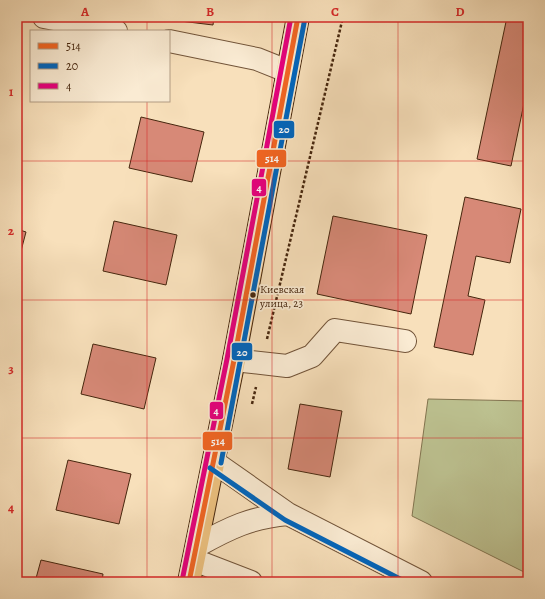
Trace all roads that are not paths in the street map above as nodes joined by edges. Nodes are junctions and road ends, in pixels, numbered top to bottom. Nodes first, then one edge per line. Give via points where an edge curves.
1 (44, 17) edge
2 (298, 17) edge
3 (111, 30) edge
4 (170, 41) edge
5 (287, 71) junction
6 (405, 341) dead end
7 (234, 360) junction
8 (214, 462) junction
9 (288, 514) junction
10 (195, 553) junction
11 (417, 581) edge
12 (189, 582) edge
13 (251, 582) edge

1 - 3 street
2 - 5 main road
4 - 5 street via 257,59
5 - 7 main road
6 - 7 street via 335,330 312,356 287,366
7 - 8 main road
8 - 9 street
8 - 10 main road
9 - 10 street via 250,520 232,527
9 - 11 street
10 - 12 main road
10 - 13 street

